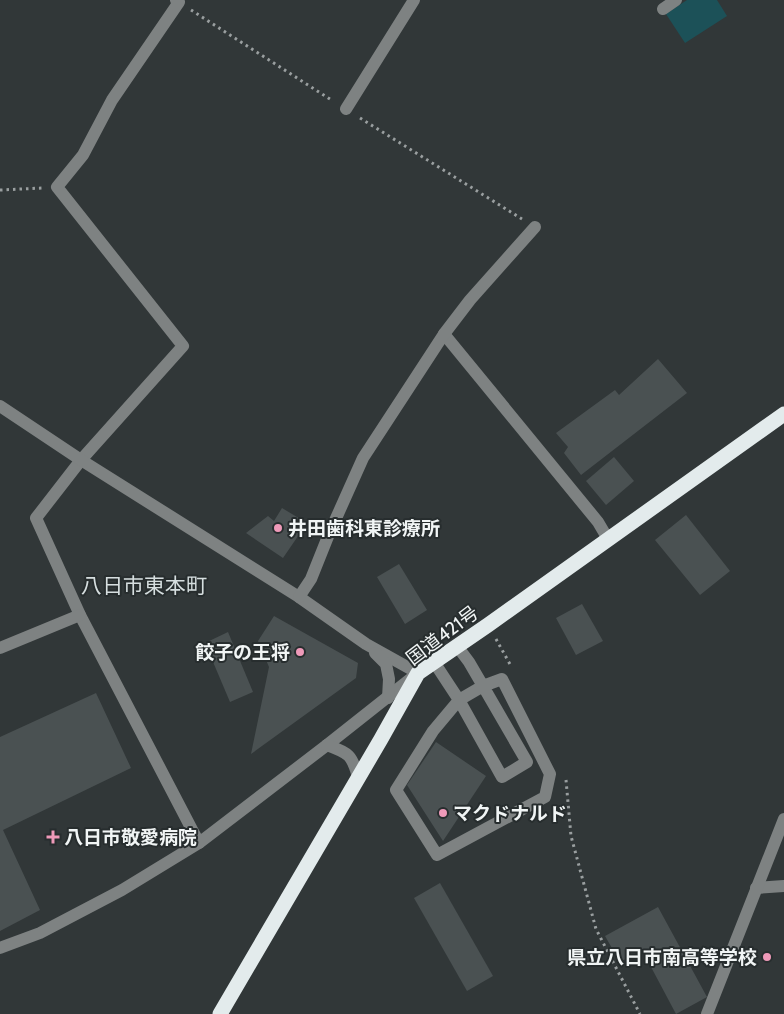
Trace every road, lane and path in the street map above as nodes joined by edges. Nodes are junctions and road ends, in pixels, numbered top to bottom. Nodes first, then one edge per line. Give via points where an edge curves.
1 (414, 0) edge
2 (676, 0) edge
3 (177, 1) edge
4 (663, 9) dead end
5 (346, 109) junction
6 (57, 187) junction
7 (0, 190) edge
8 (535, 227) joint
9 (444, 334) junction
10 (0, 406) edge
11 (784, 414) edge
12 (81, 460) junction
13 (608, 539) junction
14 (299, 597) junction
15 (80, 615) junction
16 (488, 625) junction
17 (366, 644) junction
18 (457, 646) junction
19 (0, 648) edge
20 (434, 662) junction
21 (514, 671) dead end
22 (418, 673) junction
23 (483, 686) junction
24 (388, 698) junction
25 (459, 700) junction
26 (327, 745) junction
27 (562, 772) dead end
28 (358, 777) junction
29 (784, 819) edge
30 (199, 843) junction
31 (784, 886) edge
32 (756, 888) junction
33 (0, 948) edge
34 (220, 1014) edge
35 (640, 1014) edge
36 (707, 1014) edge

1 - 5 street
2 - 4 street
3 - 5 path
3 - 6 street via 112,100 83,156
5 - 8 path
6 - 7 path
6 - 12 street via 183,346
8 - 9 street
9 - 13 street via 598,522
9 - 14 street via 363,458 311,579
10 - 12 street
11 - 13 highway, 国道421号
12 - 14 street
12 - 15 street via 36,518
13 - 16 highway, 国道421号
14 - 17 street
15 - 19 street
15 - 30 street
16 - 18 highway, 国道421号
16 - 21 path
17 - 22 street
17 - 24 street via 386,664
18 - 20 highway, 国道421号
18 - 23 street
20 - 22 highway, 国道421号
20 - 25 street
22 - 24 street
22 - 28 highway, 国道421号
23 - 25 street
23 - 25 street via 527,762 502,777
23 - 25 street via 502,679 550,774 545,797 437,854 396,790 433,731
24 - 26 street
26 - 28 street via 353,759
26 - 30 street
27 - 35 path via 566,781 571,836 596,929
28 - 34 highway, 国道421号
29 - 32 street
30 - 33 street via 122,890 40,933
31 - 32 street
32 - 36 street

